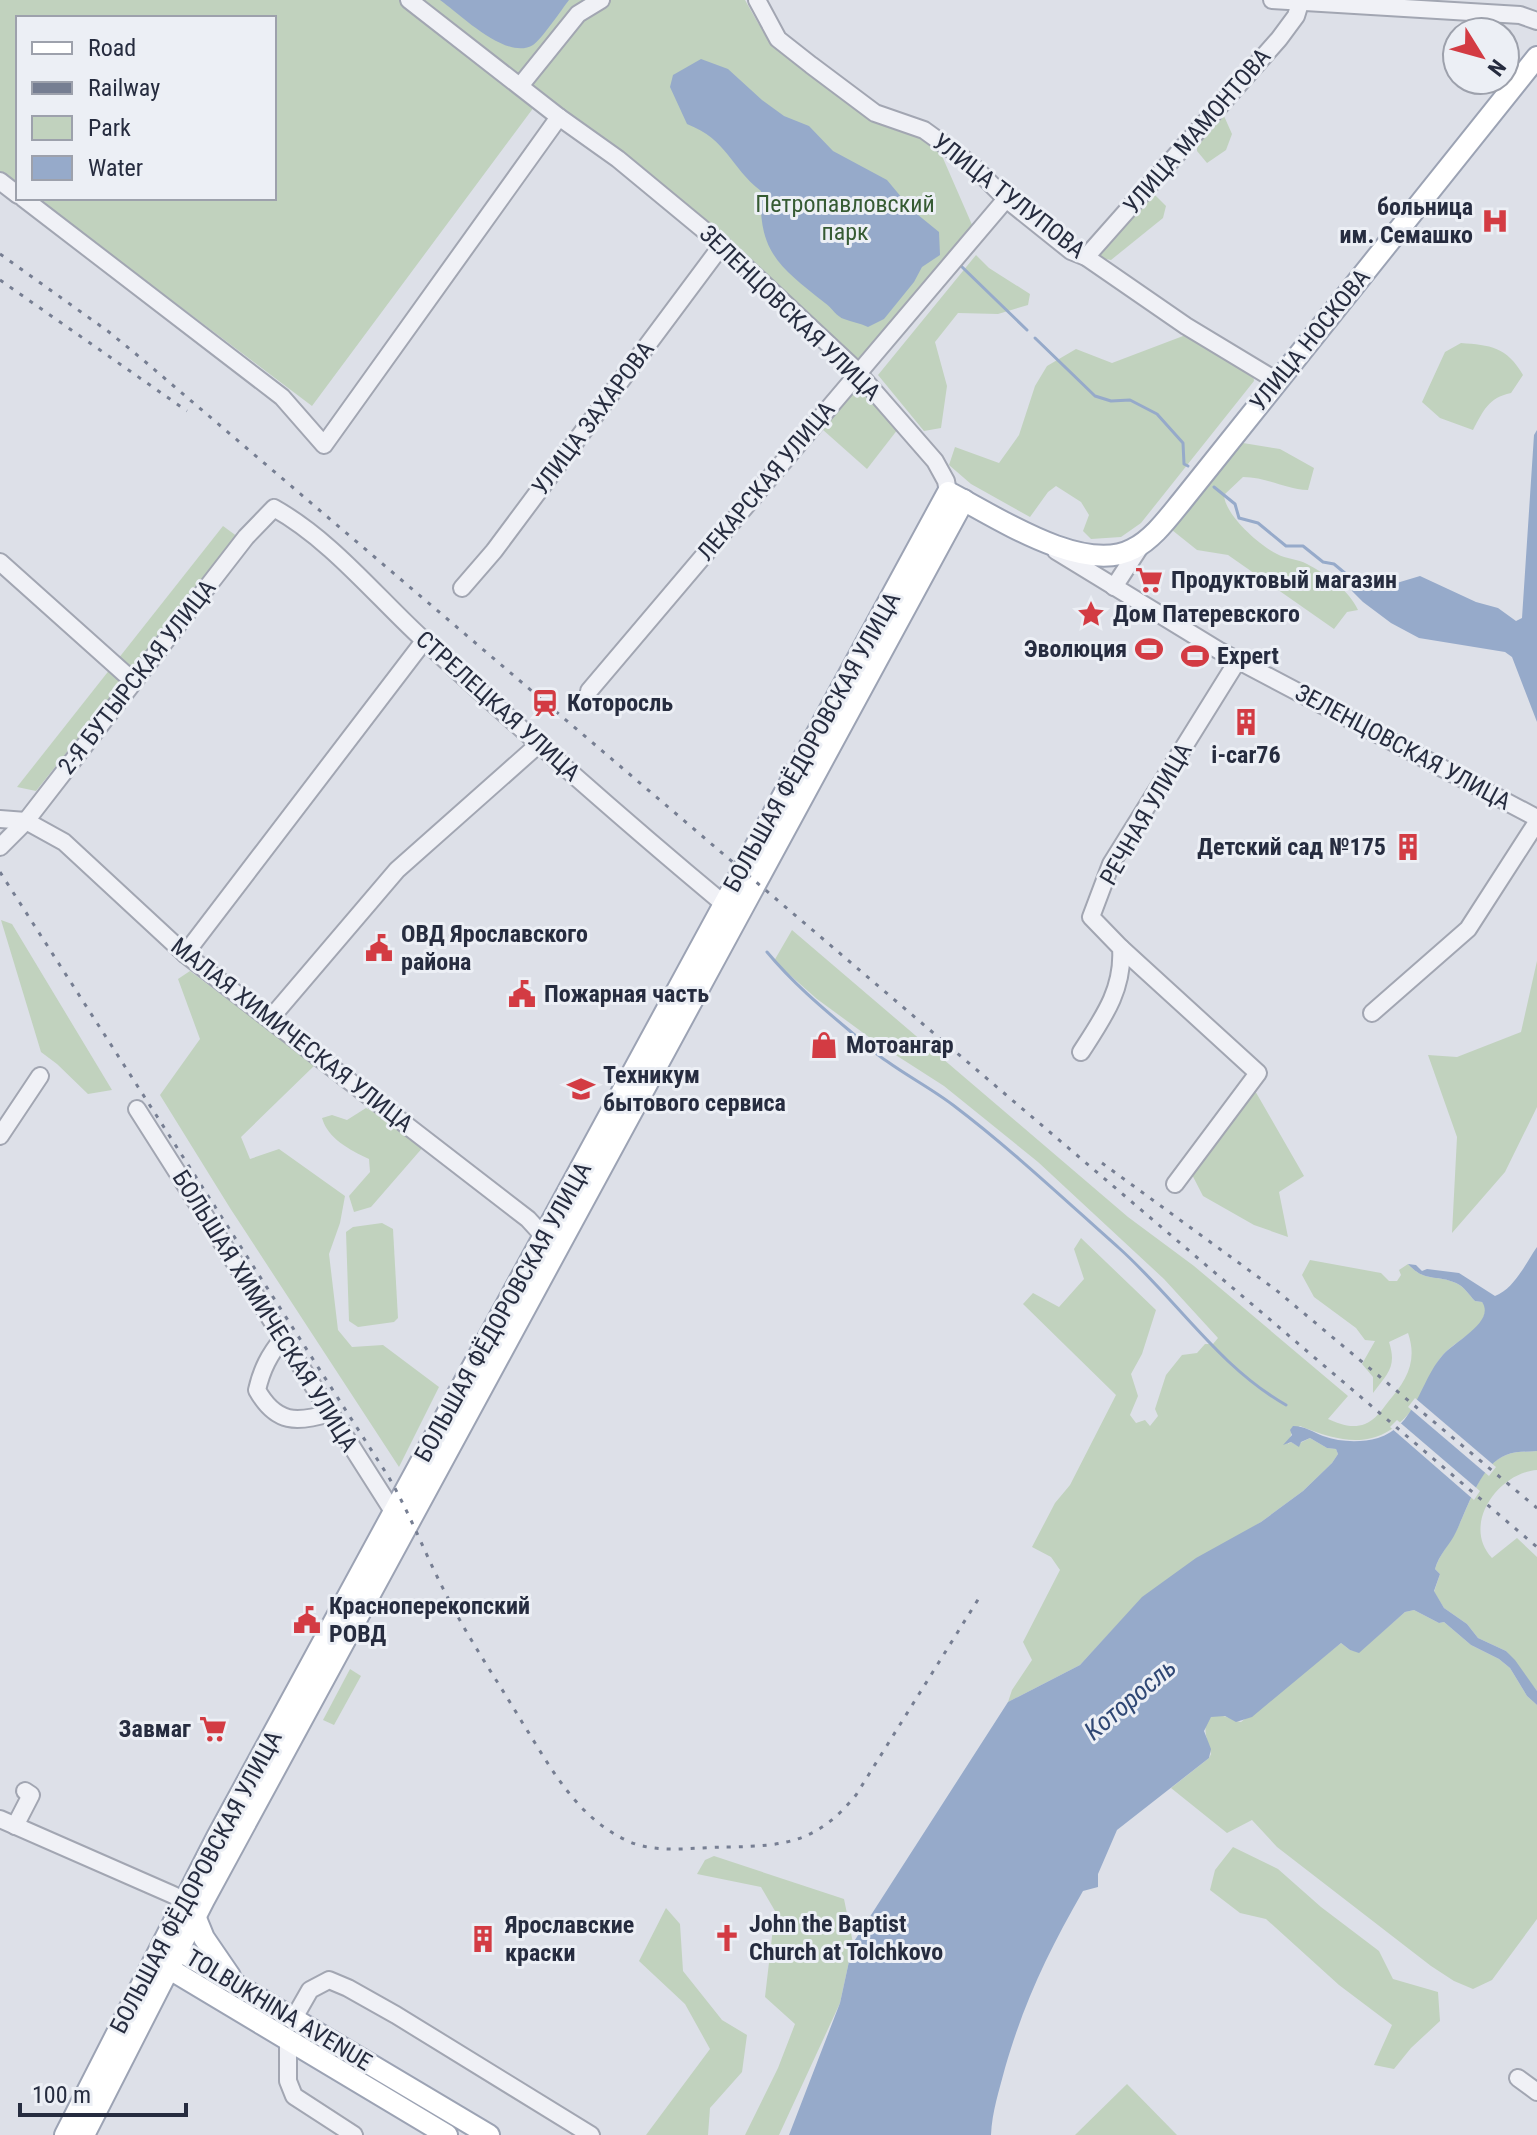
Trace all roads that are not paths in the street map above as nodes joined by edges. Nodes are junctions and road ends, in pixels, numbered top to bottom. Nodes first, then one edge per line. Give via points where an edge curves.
1 (409, 0) edge
2 (601, 0) edge
3 (757, 0) edge
4 (1272, 0) edge
5 (1301, 0) edge
6 (1537, 21) edge
7 (1537, 57) edge
8 (520, 86) junction
9 (559, 117) junction
10 (1006, 199) junction
11 (25, 200) edge
12 (722, 245) junction
13 (1086, 257) junction
14 (858, 373) junction
15 (1277, 381) junction
16 (956, 496) junction
17 (274, 508) joint
18 (1145, 541) junction
19 (0, 562) edge
20 (1089, 562) junction
21 (1114, 587) junction
22 (462, 588) dead end
23 (424, 641) junction
24 (1238, 660) junction
25 (133, 681) junction
26 (589, 691) dead end
27 (539, 744) junction
28 (0, 819) edge
29 (1537, 820) edge
30 (26, 821) junction
31 (0, 847) edge
32 (724, 904) junction
33 (1121, 948) junction
34 (185, 954) junction
35 (1372, 1013) dead end
36 (270, 1019) junction
37 (1081, 1052) dead end
38 (40, 1076) dead end
39 (137, 1109) dead end
40 (0, 1136) edge
41 (1175, 1184) dead end
42 (550, 1243) junction
43 (283, 1338) junction
44 (330, 1413) junction
45 (394, 1513) junction
46 (25, 1791) dead end
47 (8, 1822) edge
48 (190, 1908) junction
49 (168, 1956) junction
50 (238, 1984) junction
51 (204, 1989) junction
52 (155, 1994) junction
53 (294, 2018) junction
54 (288, 2040) junction
55 (1518, 2078) dead end
56 (1537, 2092) edge
57 (65, 2135) edge
58 (84, 2135) edge
59 (354, 2135) edge
60 (447, 2135) edge
61 (489, 2135) edge
62 (591, 2135) edge

1 - 8 street, ЗЕЛЕНЦОВСКАЯ УЛИЦА
2 - 8 street via 578,14
3 - 10 street, УЛИЦА ТУЛУПОВА via 772,30 789,48 875,113 924,130 971,164
4 - 5 street
5 - 6 street via 1520,15
5 - 13 street, УЛИЦА МАМОНТОВА via 1279,39
7 - 15 main road, УЛИЦА НОСКОВА
8 - 9 street, ЗЕЛЕНЦОВСКАЯ УЛИЦА
9 - 11 street via 324,445 282,397
9 - 12 street, ЗЕЛЕНЦОВСКАЯ УЛИЦА
10 - 13 street, УЛИЦА ТУЛУПОВА
10 - 14 street, ЛЕКАРСКАЯ УЛИЦА
12 - 14 street, ЗЕЛЕНЦОВСКАЯ УЛИЦА
12 - 22 street, УЛИЦА ЗАХАРОВА
13 - 15 street, УЛИЦА ТУЛУПОВА
14 - 16 street, ЗЕЛЕНЦОВСКАЯ УЛИЦА via 935,461
14 - 26 street, ЛЕКАРСКАЯ УЛИЦА
15 - 18 main road, УЛИЦА НОСКОВА
16 - 20 main road, ЗЕЛЕНЦОВСКАЯ УЛИЦА
16 - 32 main road, БОЛЬШАЯ ФЁДОРОВСКАЯ УЛИЦА
16 - 42 main road, БОЛЬШАЯ ФЁДОРОВСКАЯ УЛИЦА
17 - 23 street, СТРЕЛЕЦКАЯ УЛИЦА via 380,596
17 - 25 street, 2-Я БУТЫРСКАЯ УЛИЦА
18 - 20 main road, ЗЕЛЕНЦОВСКАЯ УЛИЦА
18 - 21 street, УЛИЦА НОСКОВА
19 - 25 street
20 - 21 street, ЗЕЛЕНЦОВСКАЯ УЛИЦА
21 - 24 street, ЗЕЛЕНЦОВСКАЯ УЛИЦА
23 - 27 street, СТРЕЛЕЦКАЯ УЛИЦА
23 - 34 street
24 - 29 street, ЗЕЛЕНЦОВСКАЯ УЛИЦА
24 - 33 street, РЕЧНАЯ УЛИЦА via 1111,864 1091,917
25 - 30 street, 2-Я БУТЫРСКАЯ УЛИЦА
27 - 32 street, СТРЕЛЕЦКАЯ УЛИЦА
27 - 36 street via 397,870
28 - 30 street
29 - 35 street via 1468,929
30 - 31 street, 2-Я БУТЫРСКАЯ УЛИЦА
30 - 34 street, МАЛАЯ ХИМИЧЕСКАЯ УЛИЦА via 64,842
32 - 42 main road, БОЛЬШАЯ ФЁДОРОВСКАЯ УЛИЦА
33 - 37 street via 1123,971 1107,1011
33 - 41 street via 1258,1073
34 - 36 street, МАЛАЯ ХИМИЧЕСКАЯ УЛИЦА
36 - 42 street, МАЛАЯ ХИМИЧЕСКАЯ УЛИЦА via 528,1219
38 - 40 street
39 - 43 street, БОЛЬШАЯ ХИМИЧЕСКАЯ УЛИЦА
42 - 45 main road, БОЛЬШАЯ ФЁДОРОВСКАЯ УЛИЦА
42 - 48 main road, БОЛЬШАЯ ФЁДОРОВСКАЯ УЛИЦА
43 - 44 street, БОЛЬШАЯ ХИМИЧЕСКАЯ УЛИЦА
43 - 44 street via 262,1369 257,1390 263,1401 301,1422
44 - 45 street, БОЛЬШАЯ ХИМИЧЕСКАЯ УЛИЦА
45 - 48 main road, БОЛЬШАЯ ФЁДОРОВСКАЯ УЛИЦА
46 - 47 street via 31,1795
47 - 48 street
48 - 49 main road, БОЛЬШАЯ ФЁДОРОВСКАЯ УЛИЦА
48 - 50 main road via 207,1944
49 - 50 main road, TOLBUKHINA AVENUE
49 - 51 main road, TOLBUKHINA AVENUE
49 - 52 main road, БОЛЬШАЯ ФЁДОРОВСКАЯ УЛИЦА
49 - 57 main road, БОЛЬШАЯ ФЁДОРОВСКАЯ УЛИЦА
50 - 53 main road, TOLBUKHINA AVENUE
51 - 52 main road via 176,1981
51 - 54 main road, TOLBUKHINA AVENUE
52 - 58 main road, БОЛЬШАЯ ФЁДОРОВСКАЯ УЛИЦА
53 - 61 main road, TOLBUKHINA AVENUE
53 - 62 street via 310,1990 329,1980
54 - 59 street via 288,2081 294,2096
54 - 60 main road, TOLBUKHINA AVENUE
55 - 56 street

